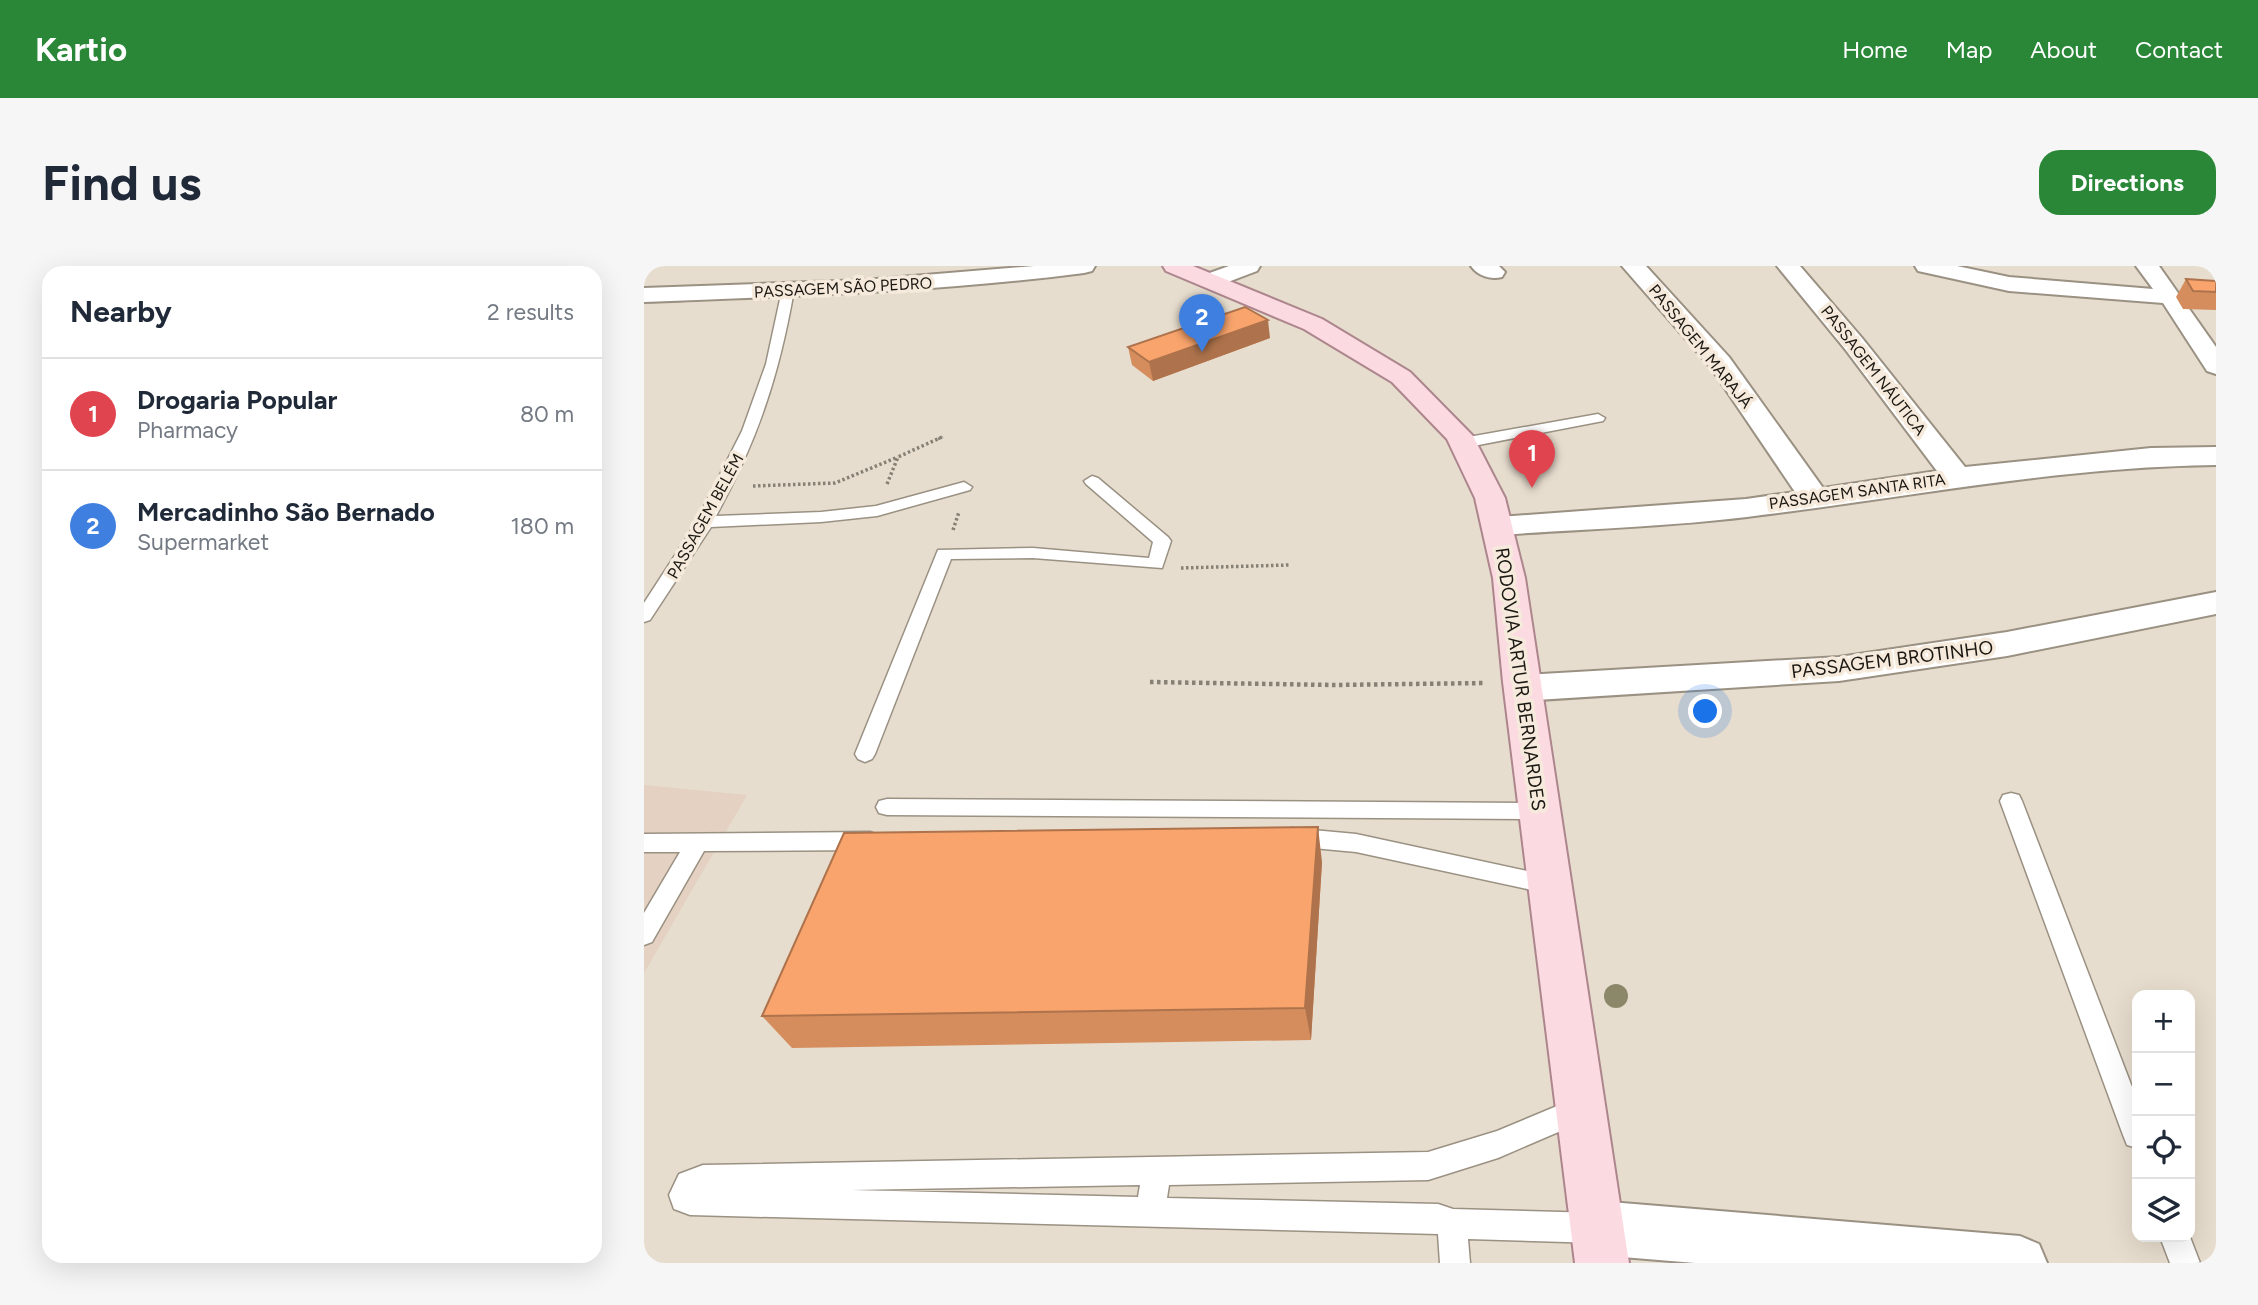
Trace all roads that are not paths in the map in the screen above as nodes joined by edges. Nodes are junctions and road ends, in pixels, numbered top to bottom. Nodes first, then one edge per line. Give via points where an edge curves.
1 (1084, 266) edge
2 (1174, 266) edge
3 (1249, 266) edge
4 (1633, 266) edge
5 (1788, 266) edge
6 (1926, 266) edge
7 (2147, 266) edge
8 (1212, 280) junction
9 (788, 290) junction
10 (644, 295) edge
11 (2171, 297) junction
12 (2216, 366) edge
13 (1598, 418) dead end
14 (1462, 443) junction
15 (2216, 456) edge
16 (1957, 477) junction
17 (1092, 481) dead end
18 (964, 487) road end
19 (1815, 497) junction
20 (704, 522) junction
21 (1499, 526) junction
22 (2216, 603) edge
23 (644, 616) edge
24 (1521, 685) junction
25 (866, 754) dead end
26 (2011, 802) dead end
27 (887, 807) dead end
28 (1539, 810) junction
29 (1273, 837) edge
30 (889, 841) edge
31 (644, 843) edge
32 (697, 843) junction
33 (1550, 885) junction
34 (644, 935) edge
35 (1581, 1109) junction
36 (2132, 1122) edge
37 (1156, 1171) junction
38 (1150, 1212) junction
39 (1453, 1224) junction
40 (2177, 1242) edge
41 (1600, 1245) edge
42 (1455, 1263) edge
43 (2020, 1263) edge
44 (2185, 1263) edge

1 - 9 street, PASSAGEM SÃO PEDRO via 1000,279
2 - 8 main road, RODOVIA ARTUR BERNARDES
3 - 8 street
4 - 19 street, PASSAGEM MARAJÁ via 1745,395 1789,466
5 - 16 street, PASSAGEM NÁUTICA via 1831,314
6 - 11 street via 2009,284
7 - 11 street
8 - 14 main road, RODOVIA ARTUR BERNARDES via 1313,324 1401,377 1447,421
9 - 10 street, PASSAGEM SÃO PEDRO
9 - 20 lane, PASSAGEM BELÉM via 770,374 754,420
11 - 12 street
13 - 14 lane
14 - 21 main road, RODOVIA ARTUR BERNARDES
15 - 16 street, PASSAGEM SANTA RITA via 2151,457
16 - 19 street, PASSAGEM SANTA RITA
17 - 25 lane via 1162,541 1156,564 1033,553 944,554
18 - 20 lane via 877,511
19 - 21 street, PASSAGEM SANTA RITA via 1746,508
20 - 23 lane, PASSAGEM BELÉM
21 - 24 main road, RODOVIA ARTUR BERNARDES
22 - 24 street, PASSAGEM BROTINHO via 2007,645 1839,669
24 - 28 main road, RODOVIA ARTUR BERNARDES
26 - 36 lane
27 - 28 lane
28 - 33 main road, RODOVIA ARTUR BERNARDES
29 - 33 lane via 1356,843
30 - 32 lane
31 - 32 lane
32 - 34 lane
33 - 35 main road, RODOVIA ARTUR BERNARDES
35 - 37 lane via 1498,1144 1428,1166
35 - 41 main road, RODOVIA ARTUR BERNARDES
37 - 38 lane
37 - 38 lane via 703,1179 689,1184 683,1195 690,1202
38 - 39 lane via 1438,1219
39 - 41 lane
39 - 42 lane
40 - 44 lane
41 - 43 street

